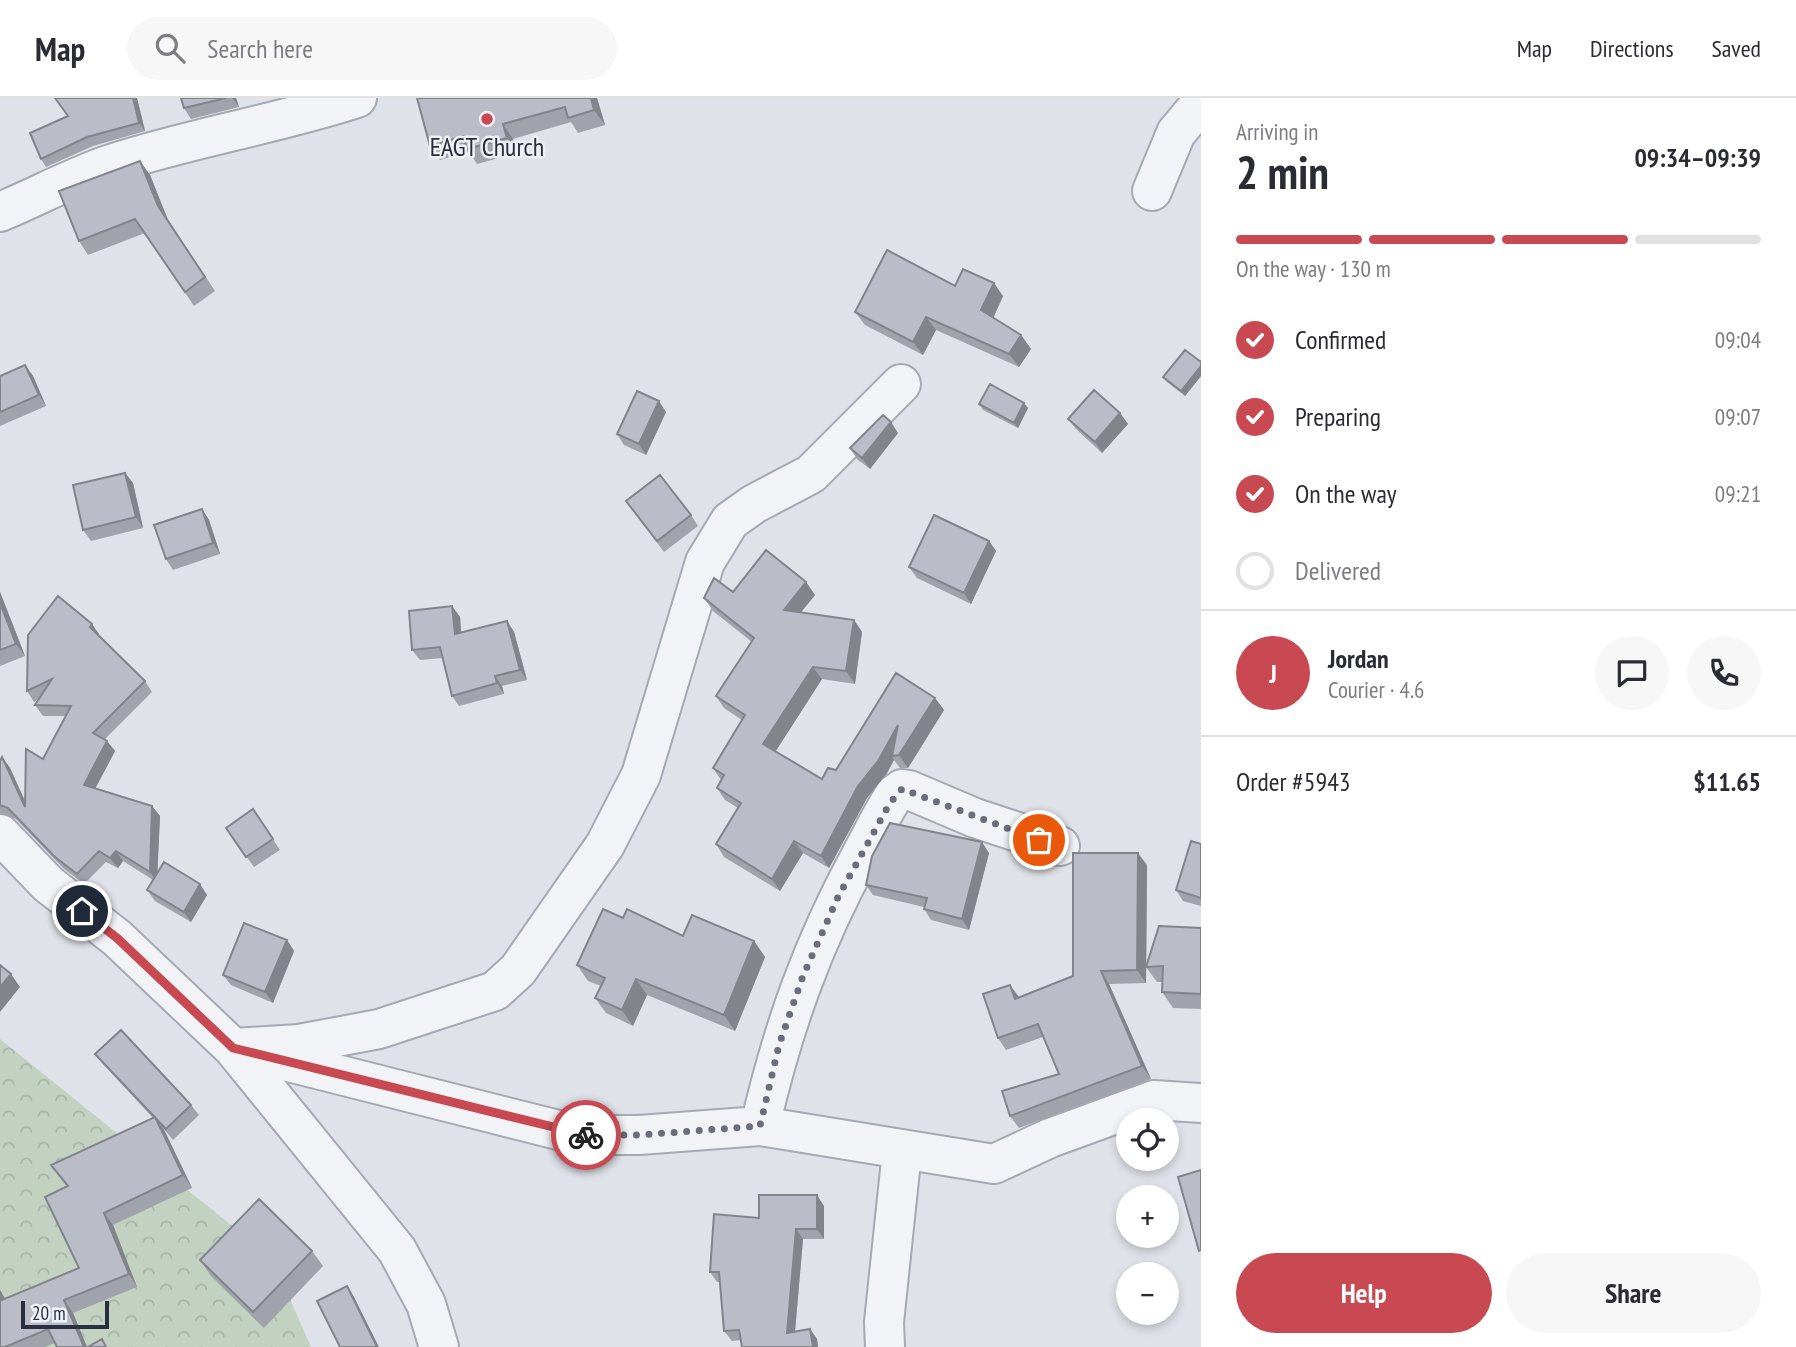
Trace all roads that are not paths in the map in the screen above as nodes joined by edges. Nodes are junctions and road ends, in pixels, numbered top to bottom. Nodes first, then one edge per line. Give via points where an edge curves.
1 (357, 98) edge
2 (1201, 103) edge
3 (1152, 191) dead end
4 (0, 212) edge
5 (901, 384) dead end
6 (0, 834) edge
7 (1060, 846) dead end
8 (233, 1048) junction
9 (1201, 1103) edge
10 (760, 1126) junction
11 (902, 1151) junction
12 (439, 1347) edge
13 (885, 1347) edge

1 - 4 street via 290,120 107,166
2 - 3 street via 1176,133
5 - 8 street via 811,474 754,503 730,521 716,542 705,562 641,775 626,808 518,970 495,991 379,1029 299,1044
6 - 8 street via 48,884 117,938
7 - 10 street via 909,790 895,794 838,897 803,976 779,1045
8 - 10 street via 578,1135
8 - 12 street via 397,1250 426,1304
9 - 11 street via 1154,1100 994,1164
10 - 11 street
11 - 13 street

